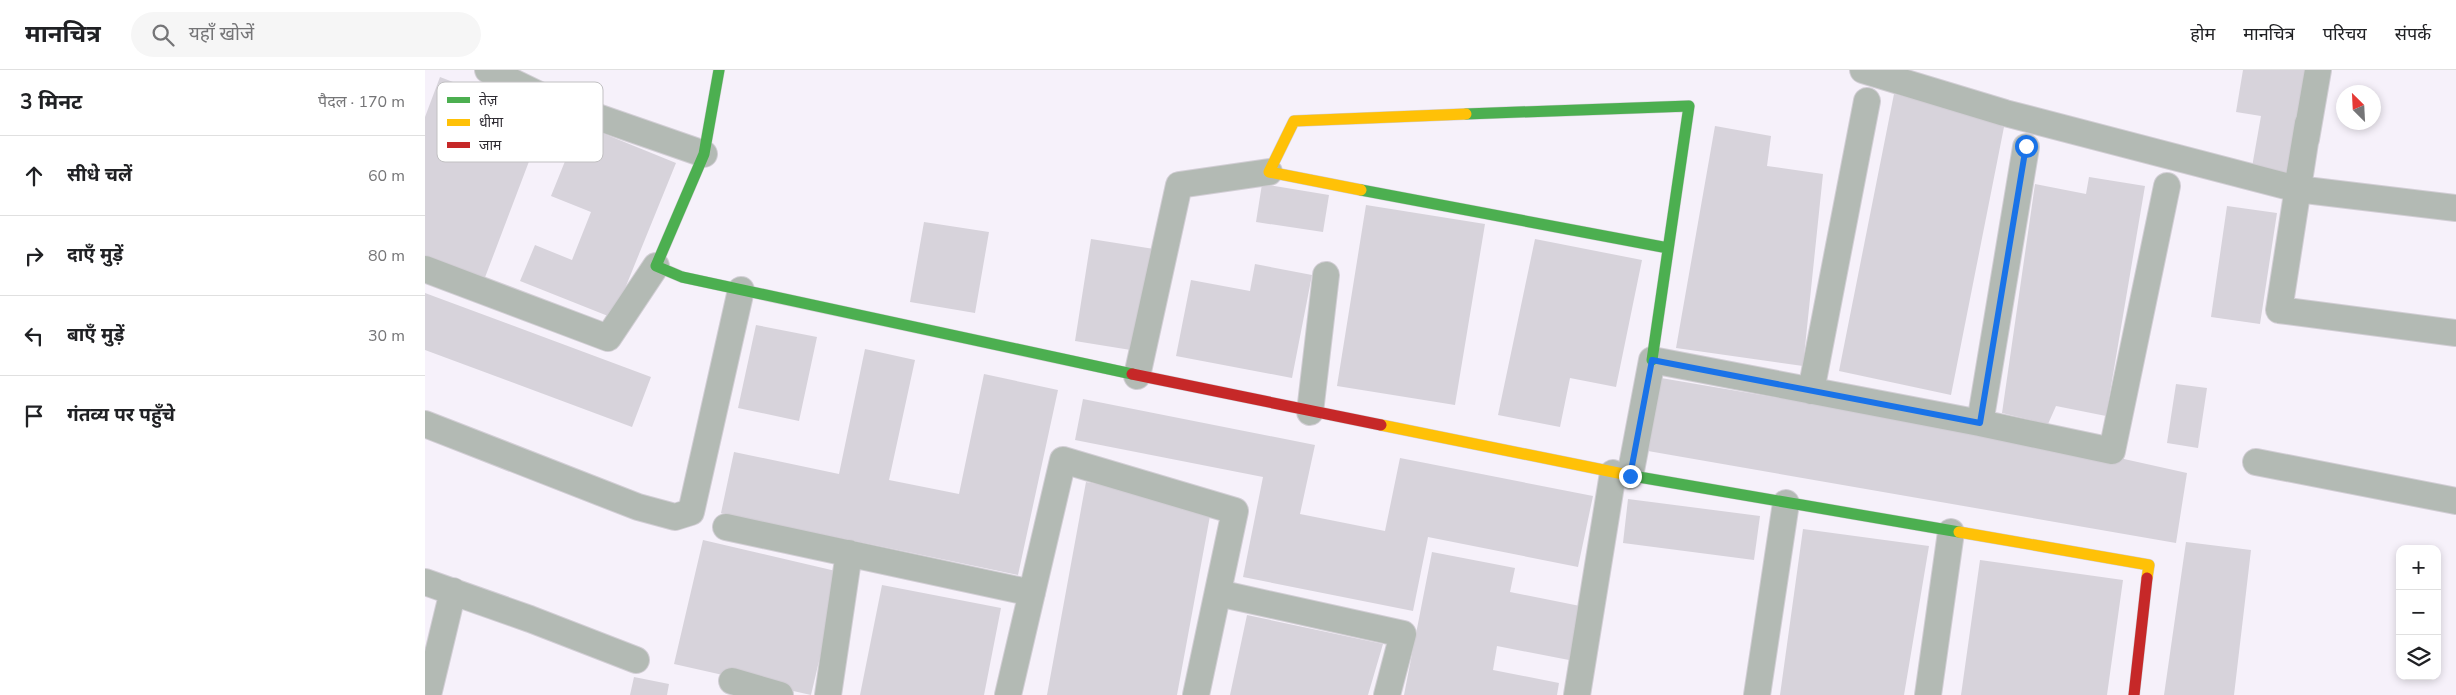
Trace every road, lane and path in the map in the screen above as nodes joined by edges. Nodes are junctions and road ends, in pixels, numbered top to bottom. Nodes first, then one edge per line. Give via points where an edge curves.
1 (488, 70) edge
2 (719, 70) edge
3 (1863, 70) edge
4 (2318, 70) edge
5 (513, 82) edge
6 (1867, 101) dead end
7 (603, 119) edge
8 (2026, 146) dead end
9 (704, 154) junction
10 (1269, 172) junction
11 (2167, 186) dead end
12 (2297, 189) junction
13 (2456, 208) edge
14 (1668, 248) junction
15 (656, 266) junction
16 (425, 269) edge
17 (1326, 276) dead end
18 (741, 290) junction
19 (2456, 333) edge
20 (1652, 360) junction
21 (1137, 376) junction
22 (1811, 391) junction
23 (1310, 412) junction
24 (1980, 423) junction
25 (425, 424) edge
26 (2257, 462) dead end
27 (1621, 474) junction
28 (2456, 501) edge
29 (1786, 503) junction
30 (725, 527) dead end
31 (1951, 532) junction
32 (849, 553) junction
33 (425, 582) edge
34 (453, 591) junction
35 (1032, 593) junction
36 (1218, 593) junction
37 (636, 660) dead end
38 (732, 681) dead end
39 (428, 695) edge
40 (780, 695) edge
41 (828, 695) edge
42 (1008, 695) edge
43 (1196, 695) edge
44 (1387, 695) edge
45 (1577, 695) edge
46 (1757, 695) edge
47 (1928, 695) edge
48 (2134, 695) edge

1 - 5 street
2 - 9 street
3 - 12 street via 2005,112
4 - 12 street
6 - 22 street
7 - 9 street
8 - 24 street
9 - 15 street
10 - 14 street
10 - 14 street via 1293,121 1689,106
10 - 21 street via 1179,185
11 - 24 street via 2112,451
12 - 13 street
12 - 19 street via 2279,310
14 - 20 street
15 - 16 street via 608,338
15 - 18 street via 682,277
17 - 23 street
18 - 21 street
18 - 25 street via 691,512 675,517 638,507
20 - 22 street
20 - 27 street
21 - 23 street
22 - 24 street
23 - 27 street
26 - 28 street
27 - 29 street
27 - 45 street
29 - 31 street
29 - 46 street
30 - 32 street
31 - 47 street
31 - 48 street via 2149,565
32 - 35 street
32 - 41 street
33 - 34 street
34 - 37 street
34 - 39 street
35 - 36 street via 1063,460 1235,511
35 - 42 street
36 - 43 street
36 - 44 street via 1403,634
38 - 40 street

